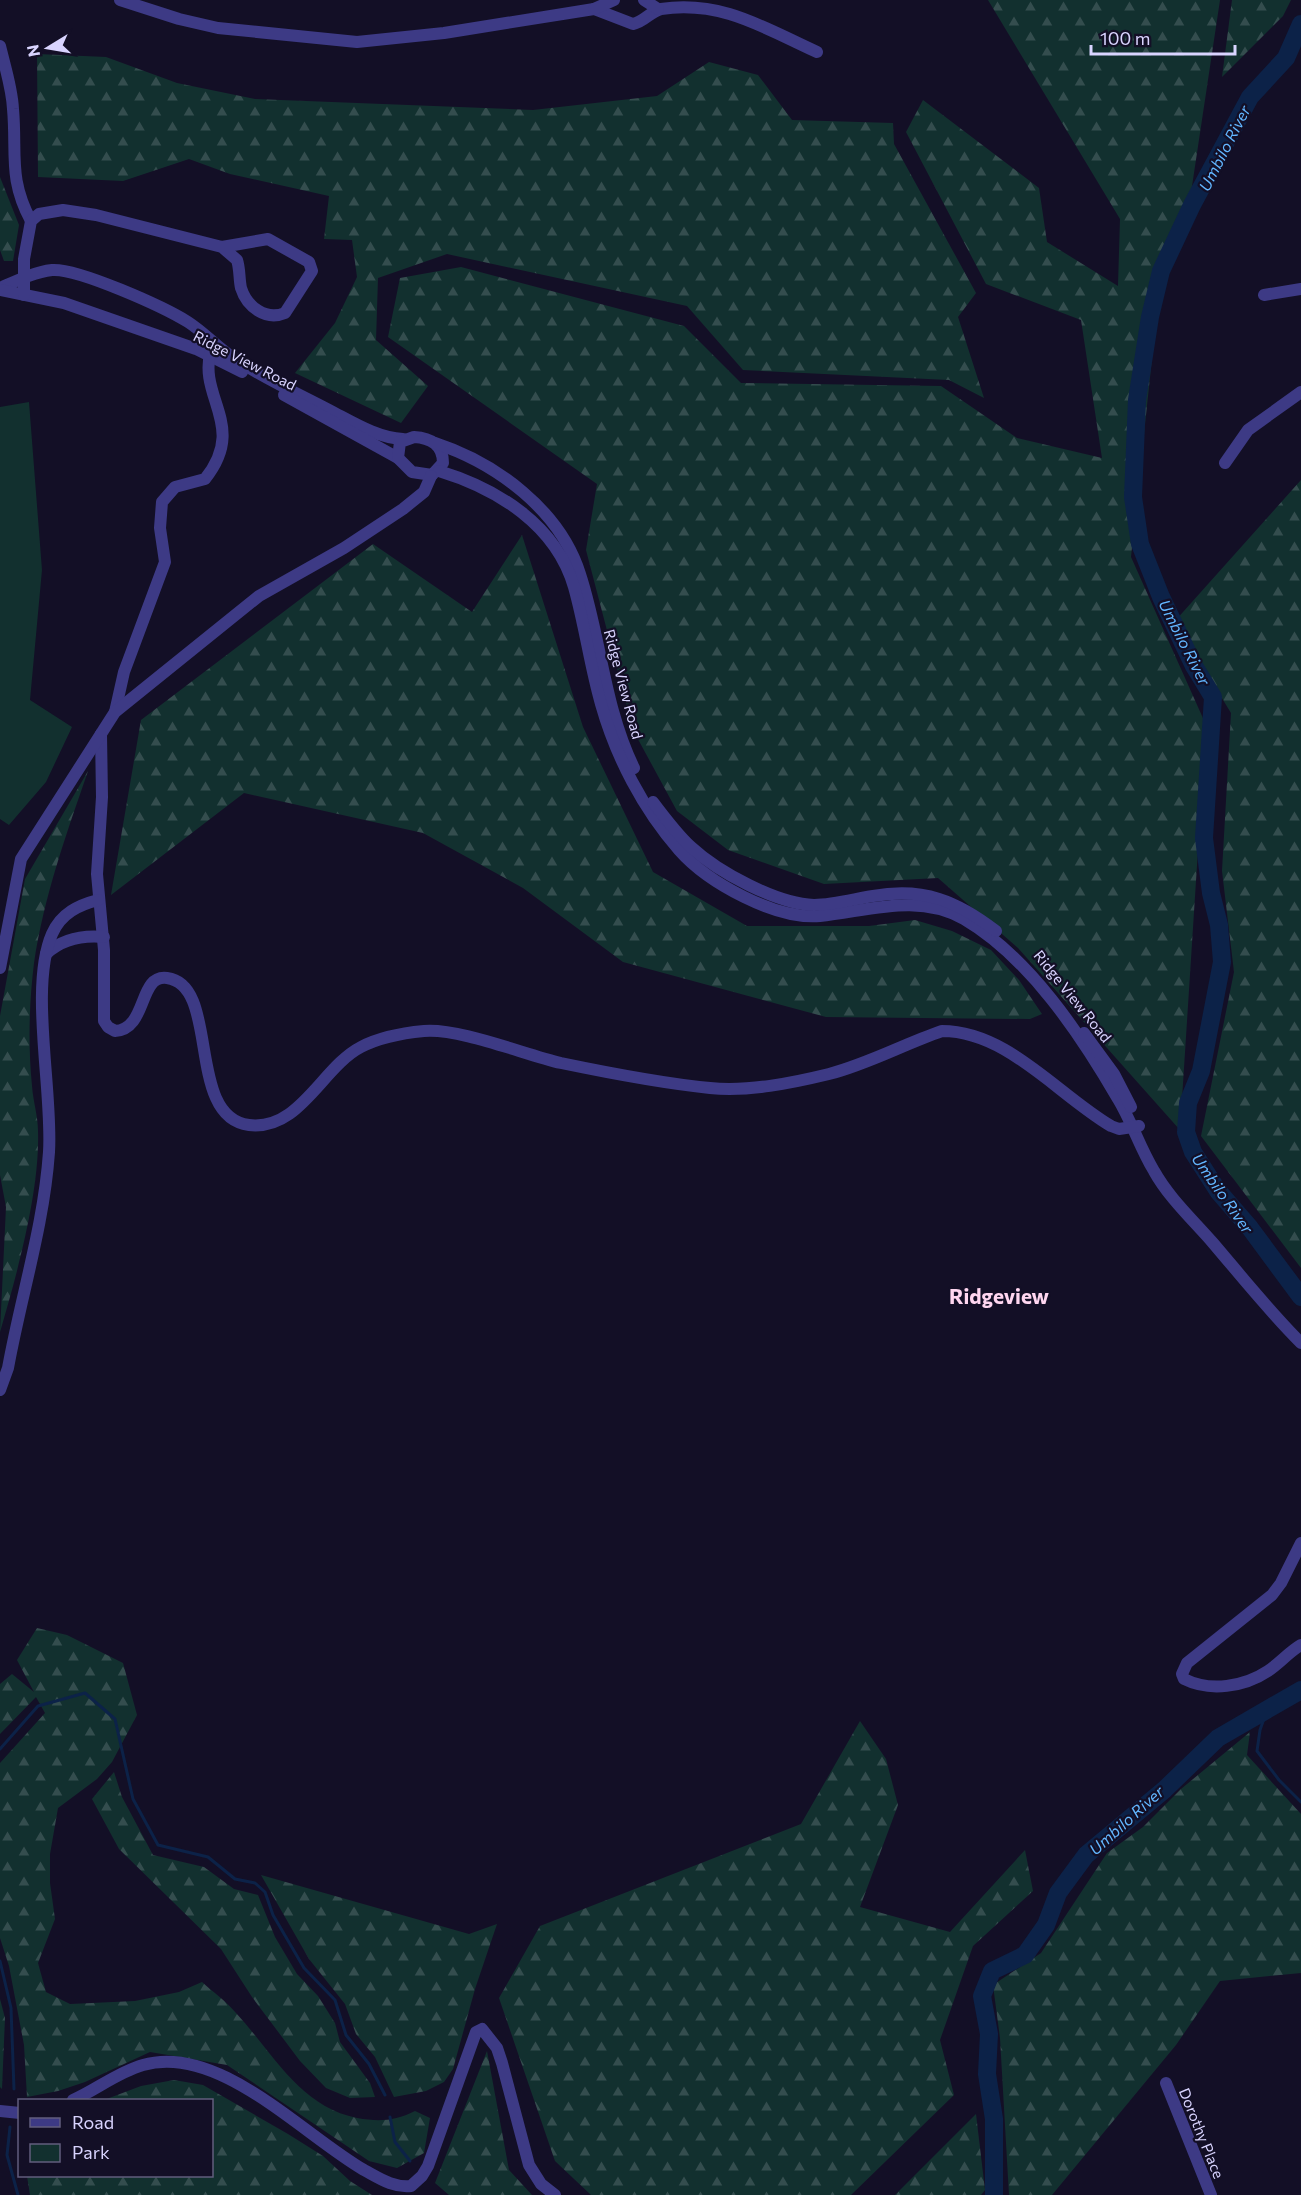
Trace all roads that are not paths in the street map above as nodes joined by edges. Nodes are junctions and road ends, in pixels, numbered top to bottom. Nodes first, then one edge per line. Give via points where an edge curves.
1 (120, 0) edge
2 (614, 0) edge
3 (644, 0) edge
4 (594, 9) junction
5 (658, 9) junction
6 (0, 46) edge
7 (817, 52) dead end
8 (31, 221) junction
9 (222, 247) junction
10 (24, 278) junction
11 (0, 289) edge
12 (1301, 289) edge
13 (24, 295) junction
14 (1264, 295) dead end
15 (213, 342) junction
16 (209, 356) junction
17 (1301, 392) edge
18 (403, 439) junction
19 (435, 443) junction
20 (402, 462) junction
21 (1225, 463) dead end
22 (435, 473) junction
23 (413, 501) junction
24 (593, 646) junction
25 (115, 712) junction
26 (101, 734) junction
27 (98, 900) junction
28 (104, 937) junction
29 (46, 954) junction
30 (0, 968) edge
31 (1135, 1128) junction
32 (1301, 1343) edge
33 (0, 1389) edge
34 (1301, 1543) edge
35 (1301, 1645) edge
36 (1166, 2083) dead end
37 (75, 2099) edge
38 (0, 2111) edge
39 (18, 2113) edge
40 (555, 2195) edge
41 (1211, 2195) edge

1 - 4 street via 179,20 218,28 357,42 444,33
2 - 4 street
3 - 5 street
4 - 5 street via 633,24
5 - 7 street via 715,8
6 - 8 street via 14,111 15,179
8 - 9 street via 39,214 63,210
8 - 10 street
9 - 9 street via 268,239 309,262 312,271 285,313 262,313 243,293 237,260
10 - 11 street, Ridge View Road
10 - 13 street
10 - 15 street, Ridge View Road via 52,270 71,273 159,306
11 - 13 street, Ridge View Road
12 - 14 street
13 - 16 street, Ridge View Road via 64,303
15 - 16 street
15 - 18 street, Ridge View Road via 254,371 368,430
16 - 20 street, Ridge View Road
16 - 25 street via 224,426 219,457 205,479 175,487 162,502 160,528 165,562 124,672
17 - 21 street via 1248,430
18 - 19 street, Ridge View Road via 424,438
18 - 20 street via 398,447
19 - 22 street via 443,460
19 - 24 street, Ridge View Road via 498,474 533,502 552,524 579,571
20 - 22 street, Ridge View Road via 422,476
20 - 23 street via 415,483
22 - 23 street
22 - 24 street, Ridge View Road via 467,480 498,496 544,532 571,577
23 - 25 street via 344,548 259,596
24 - 31 street, Ridge View Road via 600,701 614,744 659,824 700,870 755,900 799,916 911,904 961,917 993,939 1036,982 1091,1057
25 - 26 street
26 - 27 street
26 - 30 street via 21,859
27 - 28 street
27 - 29 street via 81,905 64,917
28 - 29 street via 77,937
28 - 31 street via 103,1012 108,1027 120,1030 134,1021 155,980 170,978 180,984 195,1007 219,1105 235,1121 251,1125 270,1124 292,1112 337,1064 360,1047 407,1033 444,1031 561,1063 711,1088 773,1084 830,1074 942,1031 961,1031 996,1044 1111,1126
29 - 33 street via 48,1162 30,1267
31 - 32 street, Ridge View Road via 1146,1156 1166,1188 1264,1307
34 - 35 street via 1272,1595 1187,1663 1182,1674 1190,1682 1209,1687 1248,1681
36 - 41 street, Dorothy Place
37 - 40 street via 143,2065 194,2064 229,2078 372,2174 393,2185 411,2186 428,2166 476,2032 482,2029 497,2048 529,2165 541,2184
38 - 39 street

